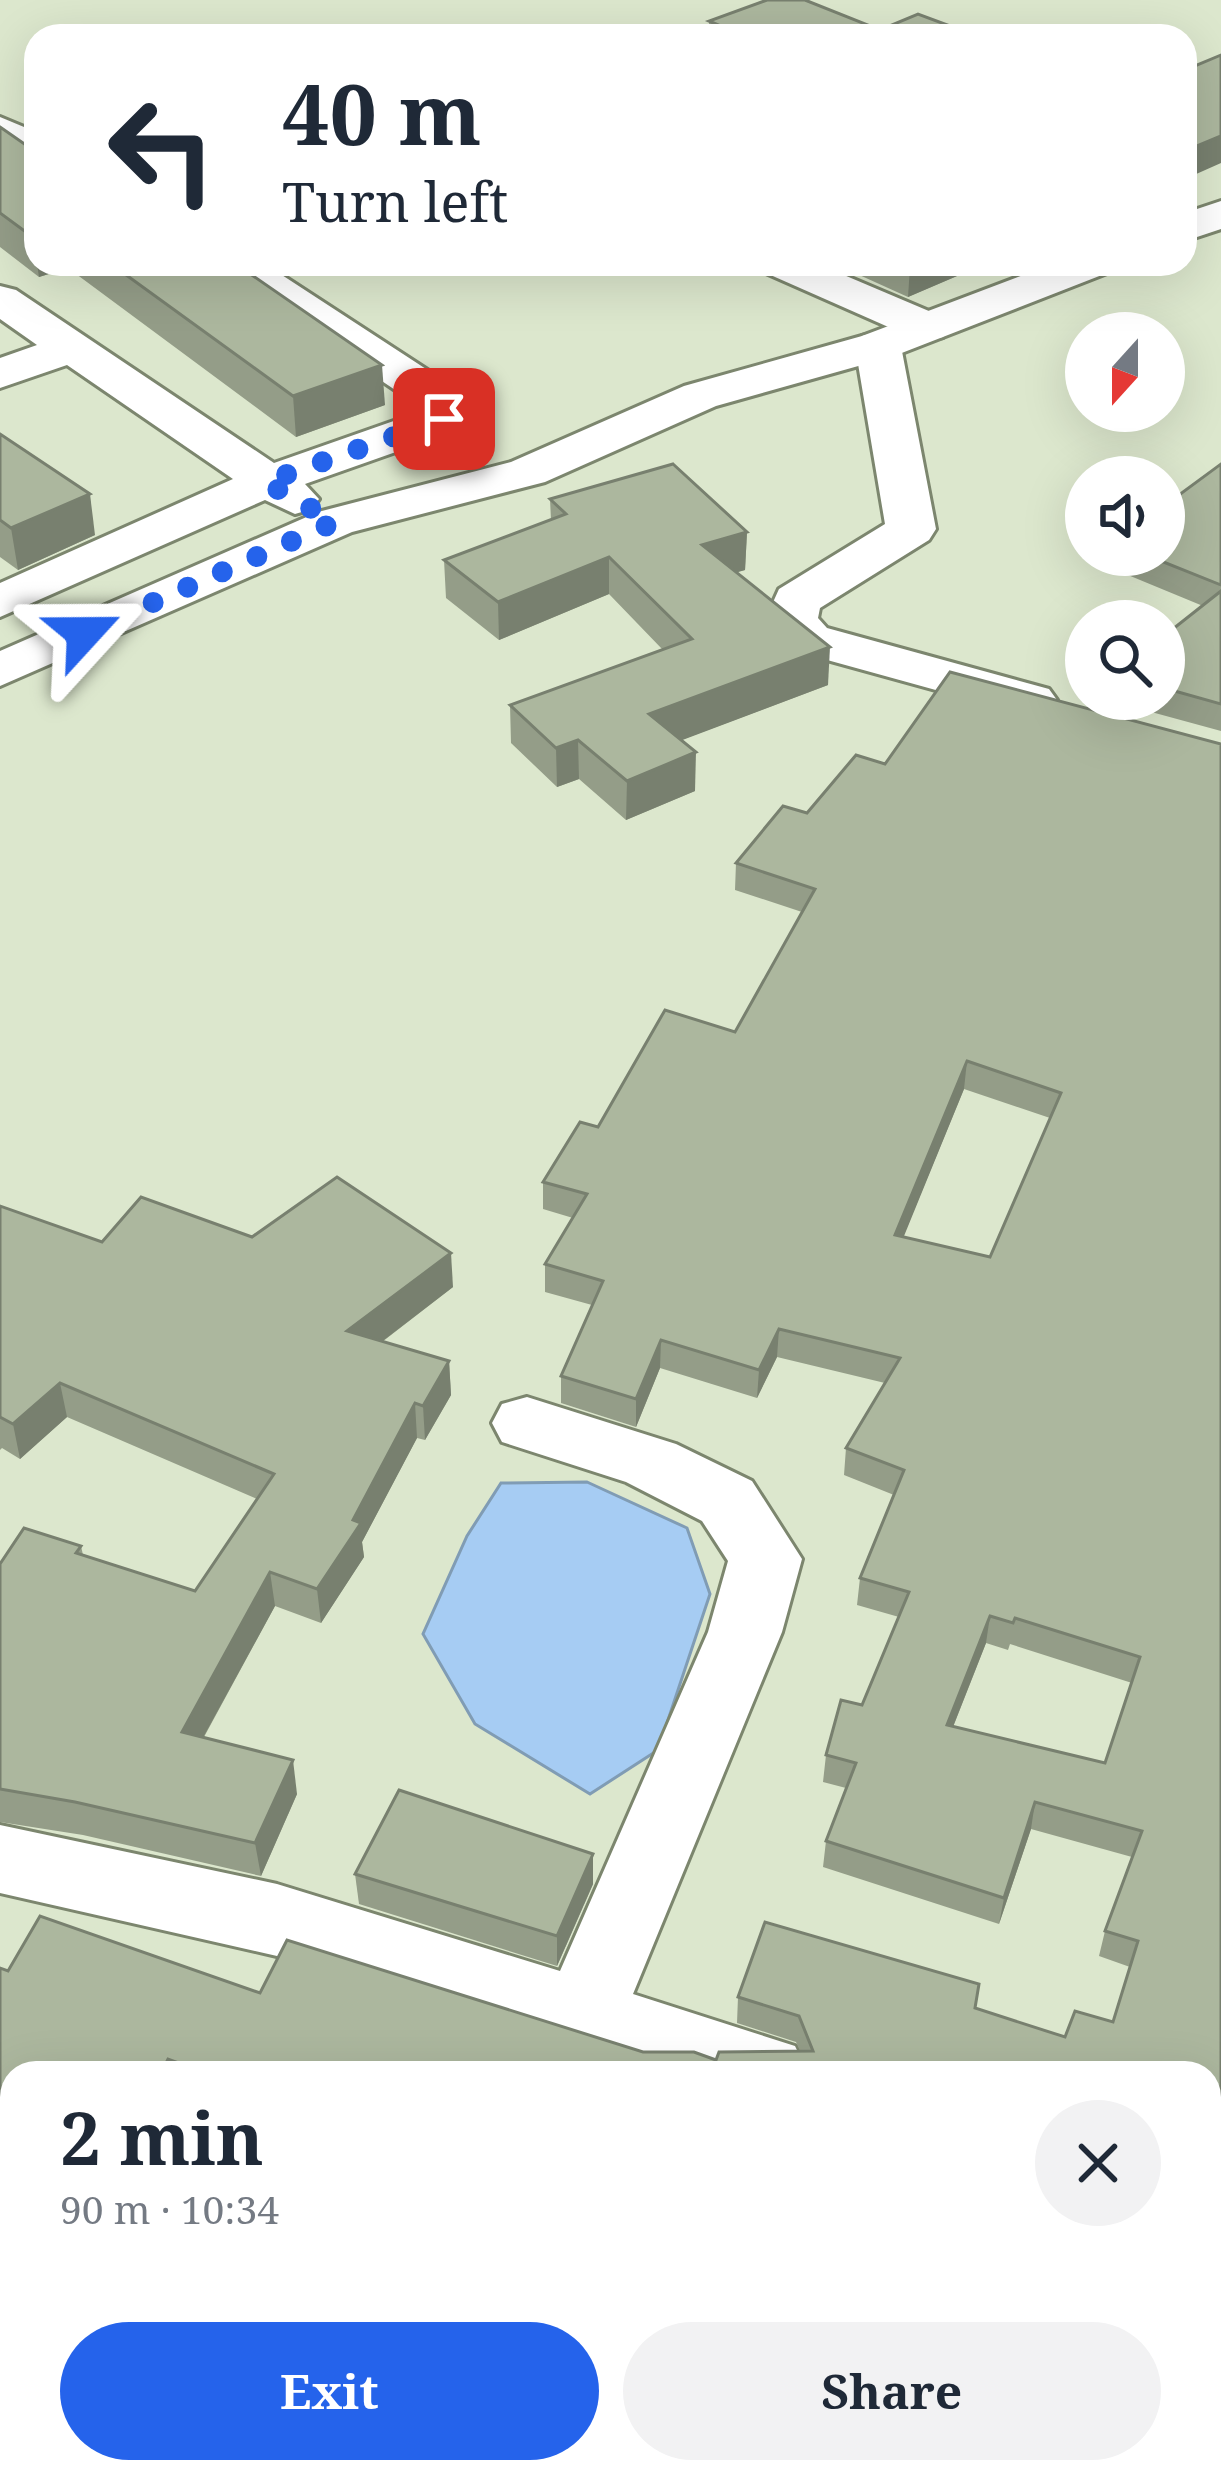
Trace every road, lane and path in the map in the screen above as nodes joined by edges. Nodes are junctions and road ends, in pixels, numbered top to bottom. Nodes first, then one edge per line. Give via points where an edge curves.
1 (254, 276) edge
2 (810, 276) edge
3 (1061, 276) edge
4 (0, 298) edge
5 (927, 327) junction
6 (878, 346) junction
7 (71, 348) junction
8 (0, 374) edge
9 (265, 482) junction
10 (335, 522) junction
11 (0, 602) edge
12 (0, 670) edge
13 (1065, 710) edge
14 (527, 1423) dead end
15 (0, 1859) edge
16 (582, 2016) junction
17 (726, 2061) edge

1 - 9 street via 452,406 426,428
2 - 5 street
3 - 5 street
4 - 7 street
5 - 6 street
6 - 10 street via 700,396 528,472
6 - 13 street via 911,529 797,600 791,620 809,639
7 - 8 street
7 - 9 street
9 - 10 street
9 - 11 street
10 - 12 street
14 - 16 street via 651,1463 727,1501 765,1558 745,1633
15 - 16 street via 277,1920
16 - 17 street

